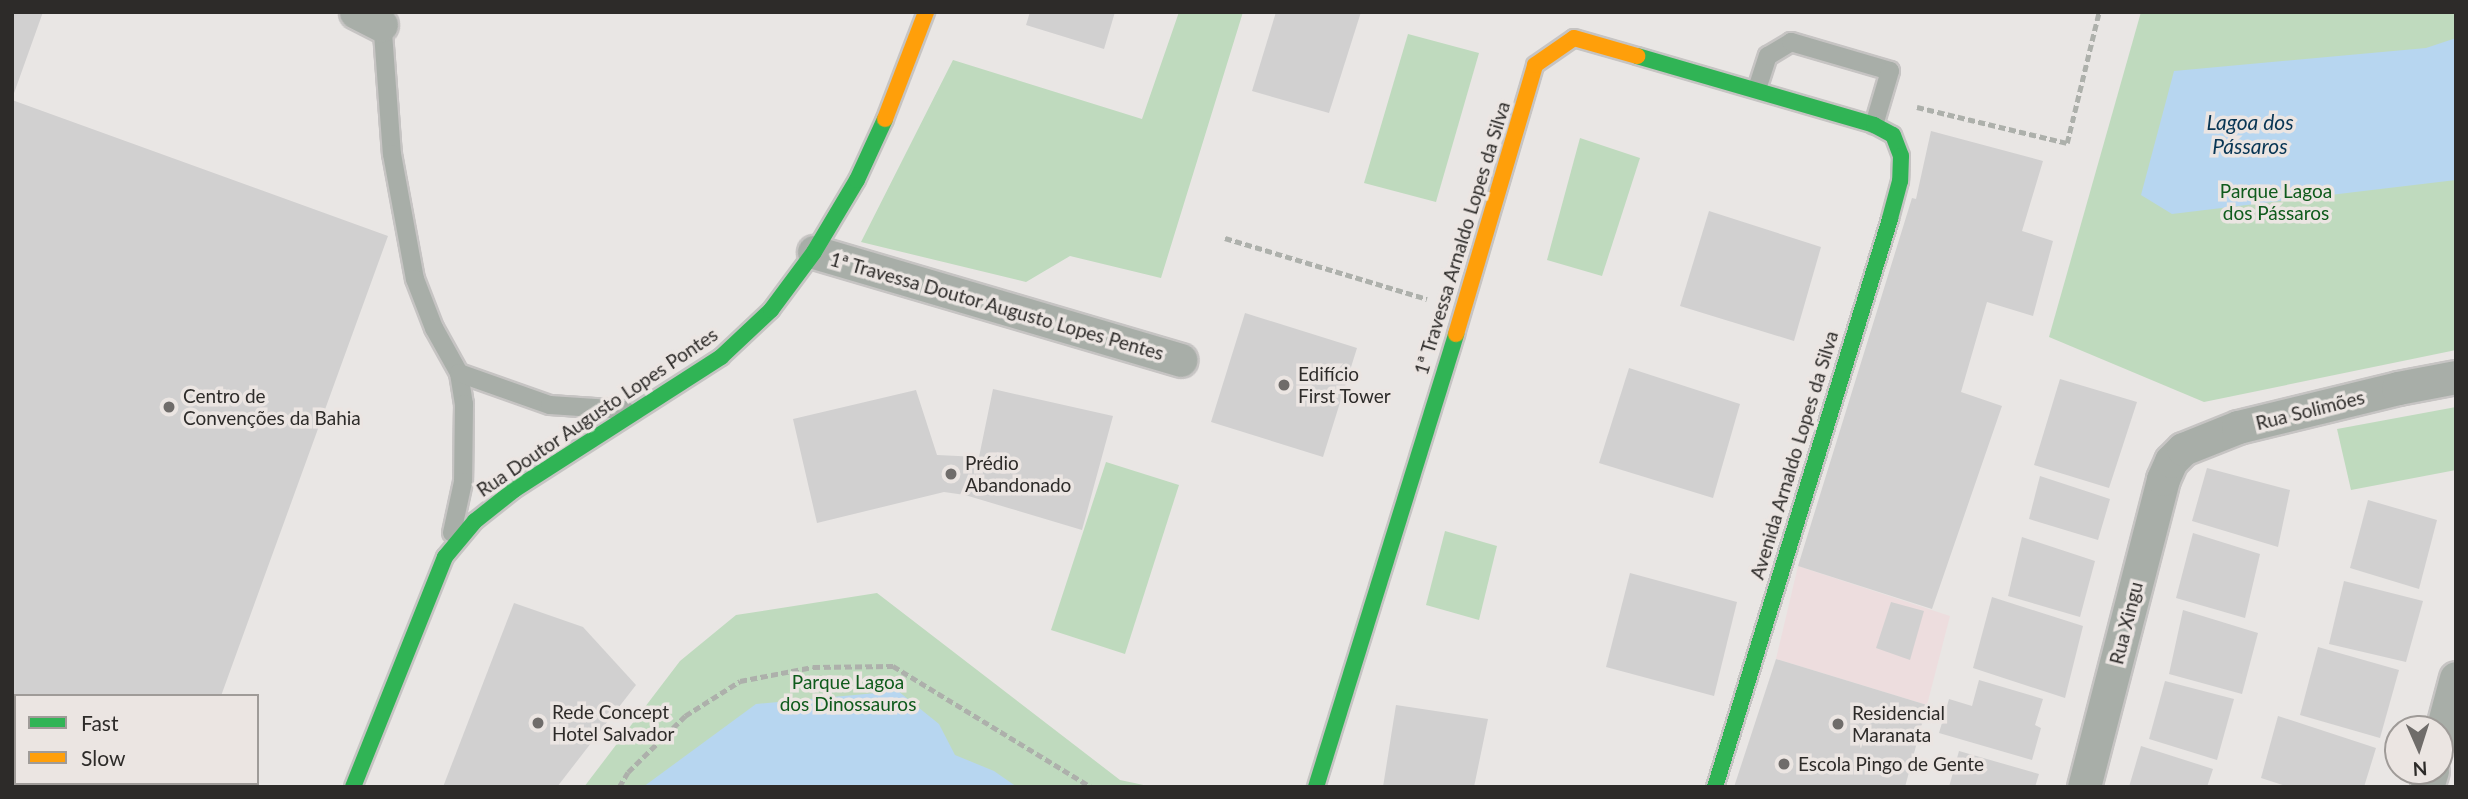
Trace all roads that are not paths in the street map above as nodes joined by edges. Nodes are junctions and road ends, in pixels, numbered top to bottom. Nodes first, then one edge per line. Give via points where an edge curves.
1 (926, 12) edge
2 (374, 17) edge
3 (1757, 89) junction
4 (1874, 125) junction
5 (1893, 135) joint
6 (814, 252) junction
7 (1180, 360) dead end
8 (459, 373) junction
9 (2456, 377) edge
10 (638, 410) junction
11 (2171, 461) joint
12 (445, 557) junction
13 (2456, 678) edge
14 (2446, 715) edge
15 (353, 787) edge
16 (1316, 787) edge
17 (1715, 787) edge
18 (2084, 787) edge

1 - 6 street, Rua Doutor Augusto Lopes Pontes via 857,180
2 - 8 lane via 415,279 434,328
3 - 4 street, 1ª Travessa Arnaldo Lopes da Silva
3 - 4 lane via 1768,56 1791,42 1890,71
3 - 16 street, 1ª Travessa Arnaldo Lopes da Silva via 1574,38 1535,65
4 - 5 street, 1ª Travessa Arnaldo Lopes da Silva
5 - 17 street, Avenida Arnaldo Lopes da Silva via 1901,156 1890,219
6 - 7 street, 1ª Travessa Doutor Augusto Lopes Pentes
6 - 10 street, Rua Doutor Augusto Lopes Pontes via 771,310 721,357
8 - 10 lane via 550,405
8 - 12 lane via 465,429 463,482
9 - 11 street, Rua Solimões via 2238,427 2183,449
10 - 12 street, Rua Doutor Augusto Lopes Pontes via 514,490 475,521
11 - 18 street, Rua Xingu
12 - 15 street, Rua Doutor Augusto Lopes Pontes
13 - 14 street

